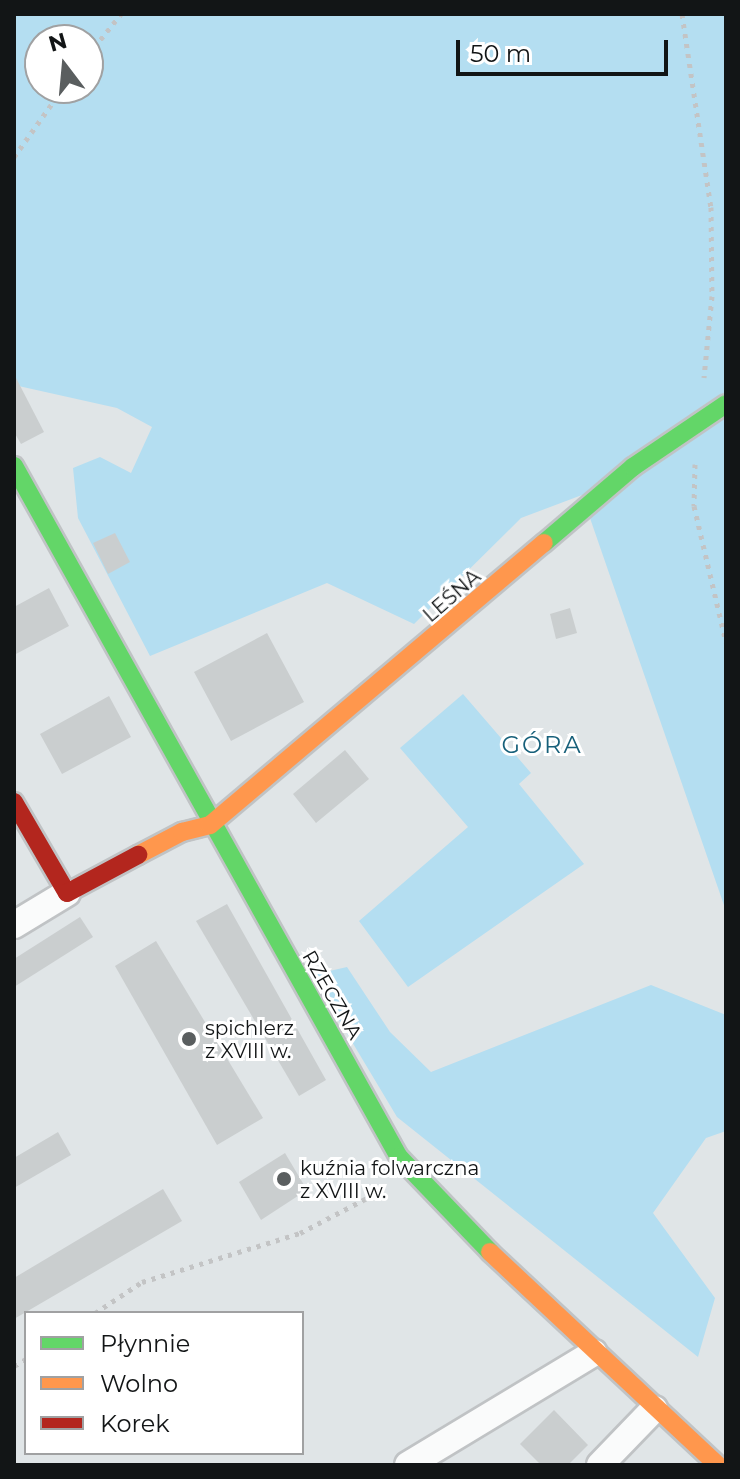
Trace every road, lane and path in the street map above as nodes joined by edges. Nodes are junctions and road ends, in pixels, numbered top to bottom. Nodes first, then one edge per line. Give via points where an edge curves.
1 (121, 14) edge
2 (682, 14) edge
3 (104, 35) edge
4 (52, 104) edge
5 (14, 157) edge
6 (726, 404) edge
7 (697, 422) junction
8 (14, 466) edge
9 (726, 642) edge
10 (14, 802) edge
11 (210, 825) junction
12 (67, 893) junction
13 (14, 925) edge
14 (411, 1170) junction
15 (98, 1311) edge
16 (594, 1353) junction
17 (654, 1409) junction
18 (408, 1465) edge
19 (600, 1465) edge
20 (718, 1465) edge

1 - 3 path
2 - 7 path via 711,207 710,327
4 - 5 path
6 - 7 street, LEŚNA
7 - 9 path via 694,506
7 - 11 street, LEŚNA via 633,467
8 - 11 street, RZECZNA
10 - 12 street
11 - 12 street via 182,832
11 - 14 street, RZECZNA
12 - 13 street
14 - 15 path via 372,1198 300,1233 142,1282
14 - 16 street, RZECZNA
16 - 17 street, RZECZNA
16 - 18 street
17 - 19 street
17 - 20 street, RZECZNA

